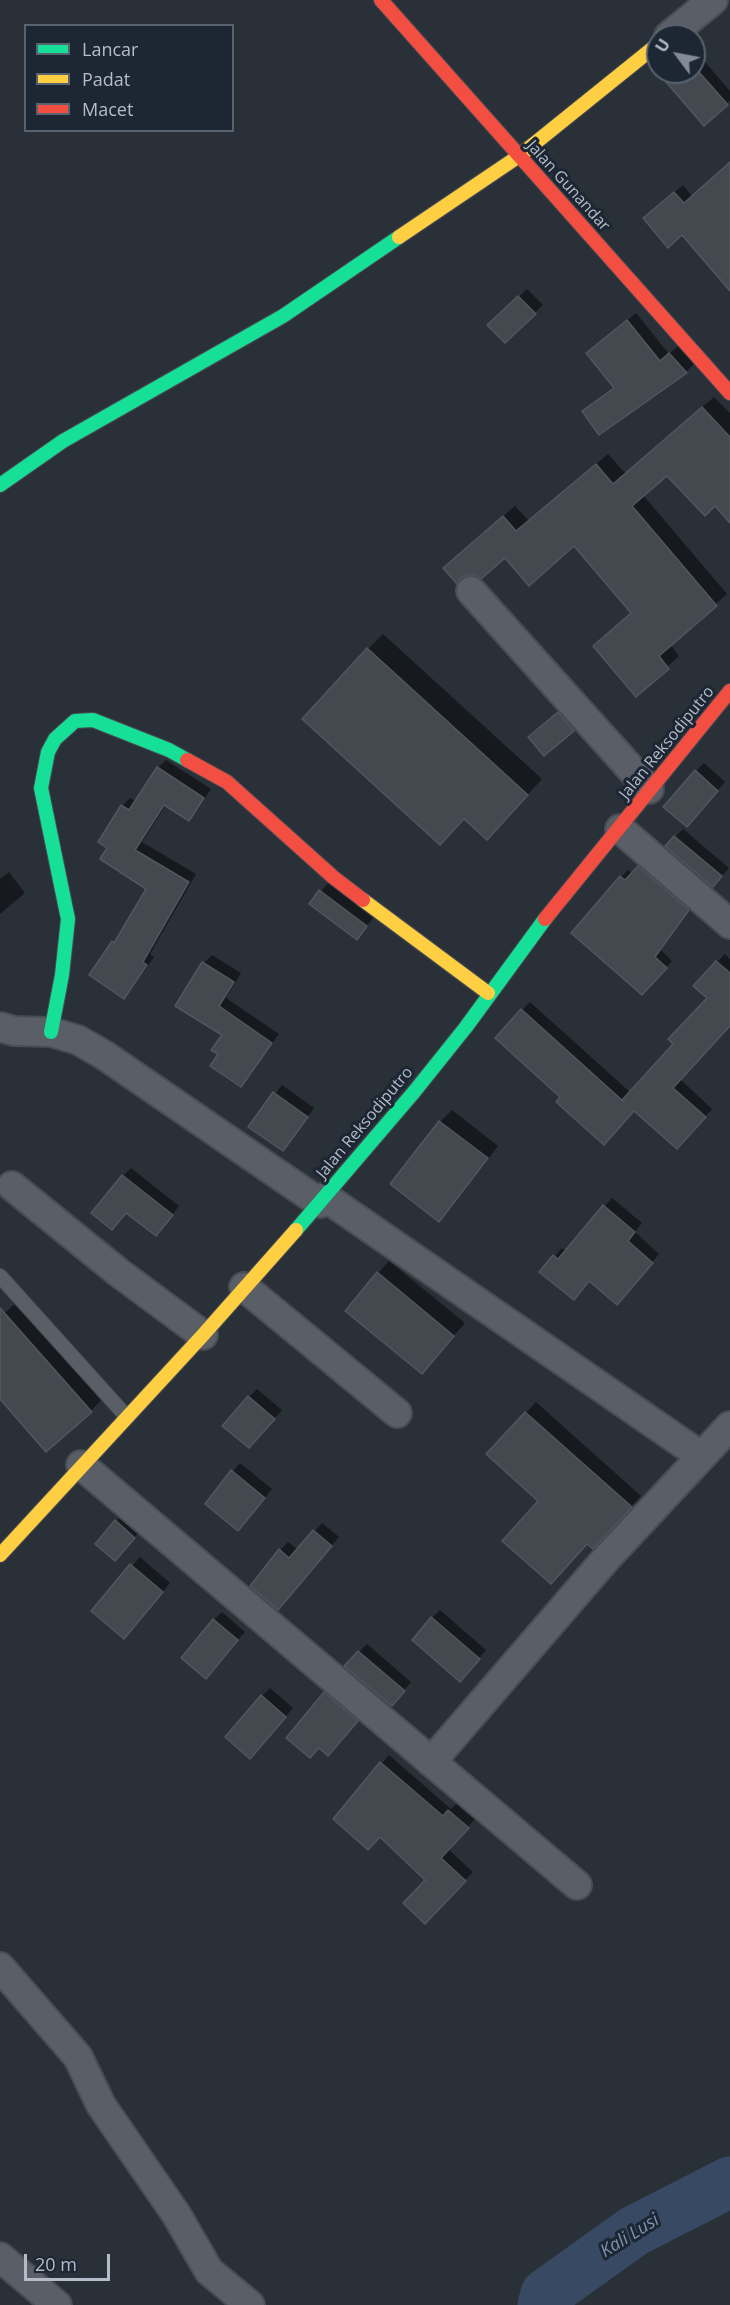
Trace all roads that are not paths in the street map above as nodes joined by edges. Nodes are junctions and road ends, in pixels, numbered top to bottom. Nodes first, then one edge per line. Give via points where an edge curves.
1 (381, 0) edge
2 (713, 0) edge
3 (684, 24) edge
4 (646, 54) edge
5 (519, 156) junction
6 (730, 393) edge
7 (0, 485) edge
8 (471, 591) dead end
9 (730, 691) edge
10 (649, 789) junction
11 (620, 829) junction
12 (730, 924) edge
13 (488, 993) junction
14 (0, 1027) edge
15 (51, 1032) junction
16 (12, 1186) dead end
17 (323, 1200) junction
18 (0, 1276) edge
19 (244, 1287) junction
20 (202, 1335) junction
21 (397, 1413) dead end
22 (127, 1417) junction
23 (730, 1426) edge
24 (701, 1456) junction
25 (81, 1465) junction
26 (0, 1554) edge
27 (431, 1762) junction
28 (577, 1885) dead end
29 (0, 1967) edge
30 (0, 2257) edge
31 (56, 2305) edge
32 (250, 2305) edge

1 - 5 main road, Jalan Gunandar
2 - 3 street
4 - 5 main road
5 - 6 main road, Jalan Gunandar
5 - 7 main road via 283,316 63,441
8 - 10 street
9 - 10 main road, Jalan Reksodiputro
10 - 11 main road, Jalan Reksodiputro
11 - 12 street
11 - 13 main road, Jalan Reksodiputro
13 - 15 main road via 333,877 227,782 170,750 113,727 93,720 75,721 55,739 48,752 41,788 68,919
13 - 17 main road, Jalan Reksodiputro via 466,1027
14 - 15 street
15 - 17 street via 78,1040 104,1055
16 - 20 street
17 - 19 main road, Jalan Reksodiputro
17 - 24 street
18 - 22 lane
19 - 20 main road, Jalan Reksodiputro
19 - 21 street
20 - 22 main road, Jalan Reksodiputro
22 - 25 main road, Jalan Reksodiputro
23 - 24 street
24 - 27 street via 605,1560
25 - 26 main road, Jalan Reksodiputro
25 - 27 street
27 - 28 street
29 - 32 street via 78,2057 101,2105 210,2271
30 - 31 street

